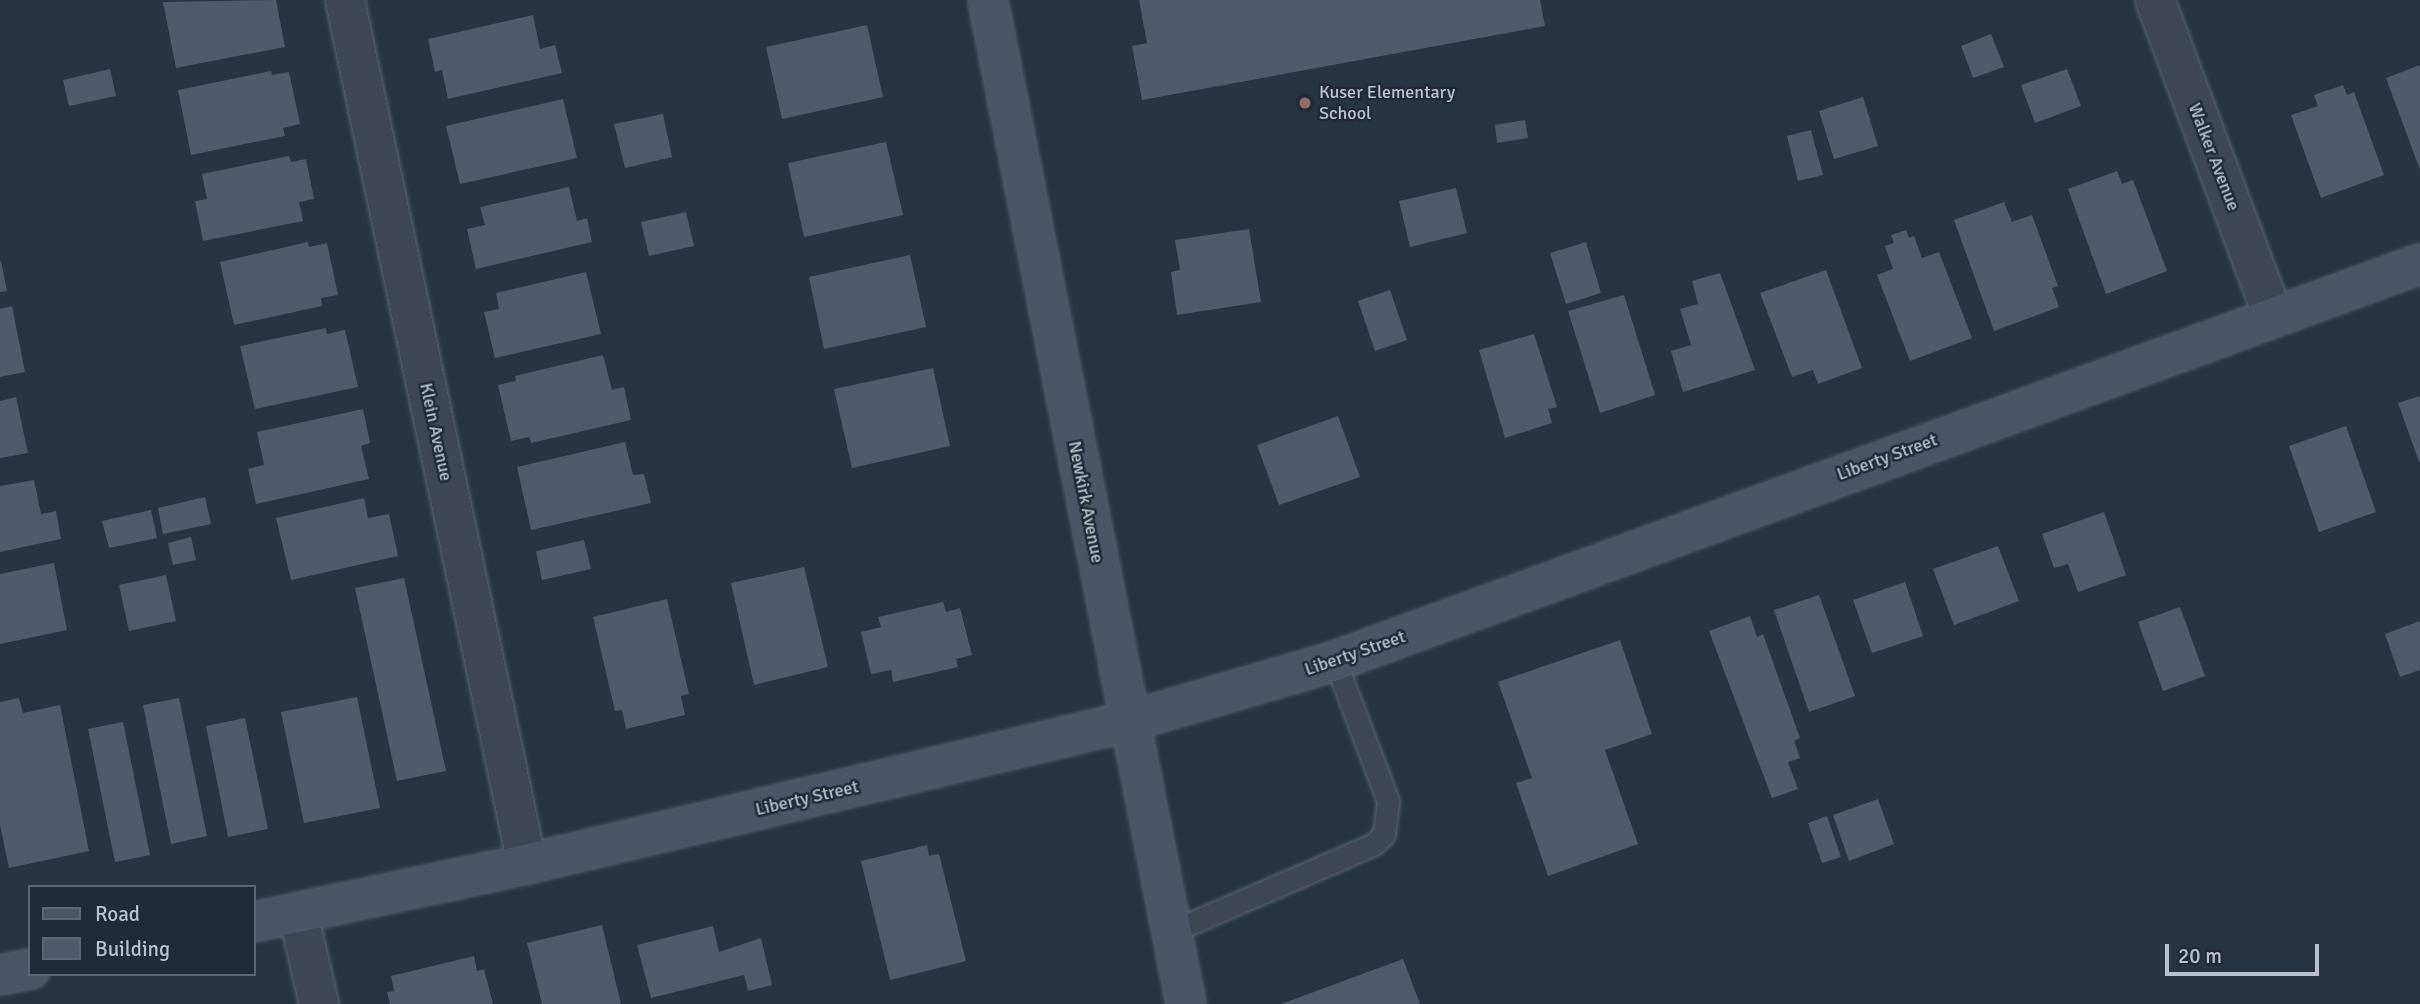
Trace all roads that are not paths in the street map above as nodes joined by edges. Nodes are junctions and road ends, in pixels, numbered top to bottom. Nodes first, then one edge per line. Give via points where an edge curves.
1 (345, 0) edge
2 (988, 0) edge
3 (2155, 0) edge
4 (2420, 264) edge
5 (2273, 315) junction
6 (1335, 661) junction
7 (1127, 722) junction
8 (527, 864) junction
9 (298, 912) junction
10 (256, 922) edge
11 (1173, 931) junction
12 (28, 969) edge
13 (0, 975) edge
14 (319, 1004) edge
15 (1186, 1004) edge

1 - 8 street, Klein Avenue
2 - 7 street, Newkirk Avenue
3 - 5 street, Walker Avenue
4 - 5 street, Liberty Street
5 - 6 street, Liberty Street
6 - 7 street, Liberty Street
6 - 11 lane via 1388,801 1384,834 1374,844
7 - 8 street, Liberty Street
7 - 11 street, Newkirk Avenue
8 - 9 street, Liberty Street
9 - 10 street, Liberty Street
9 - 14 street
11 - 15 street, Newkirk Avenue
12 - 13 street

